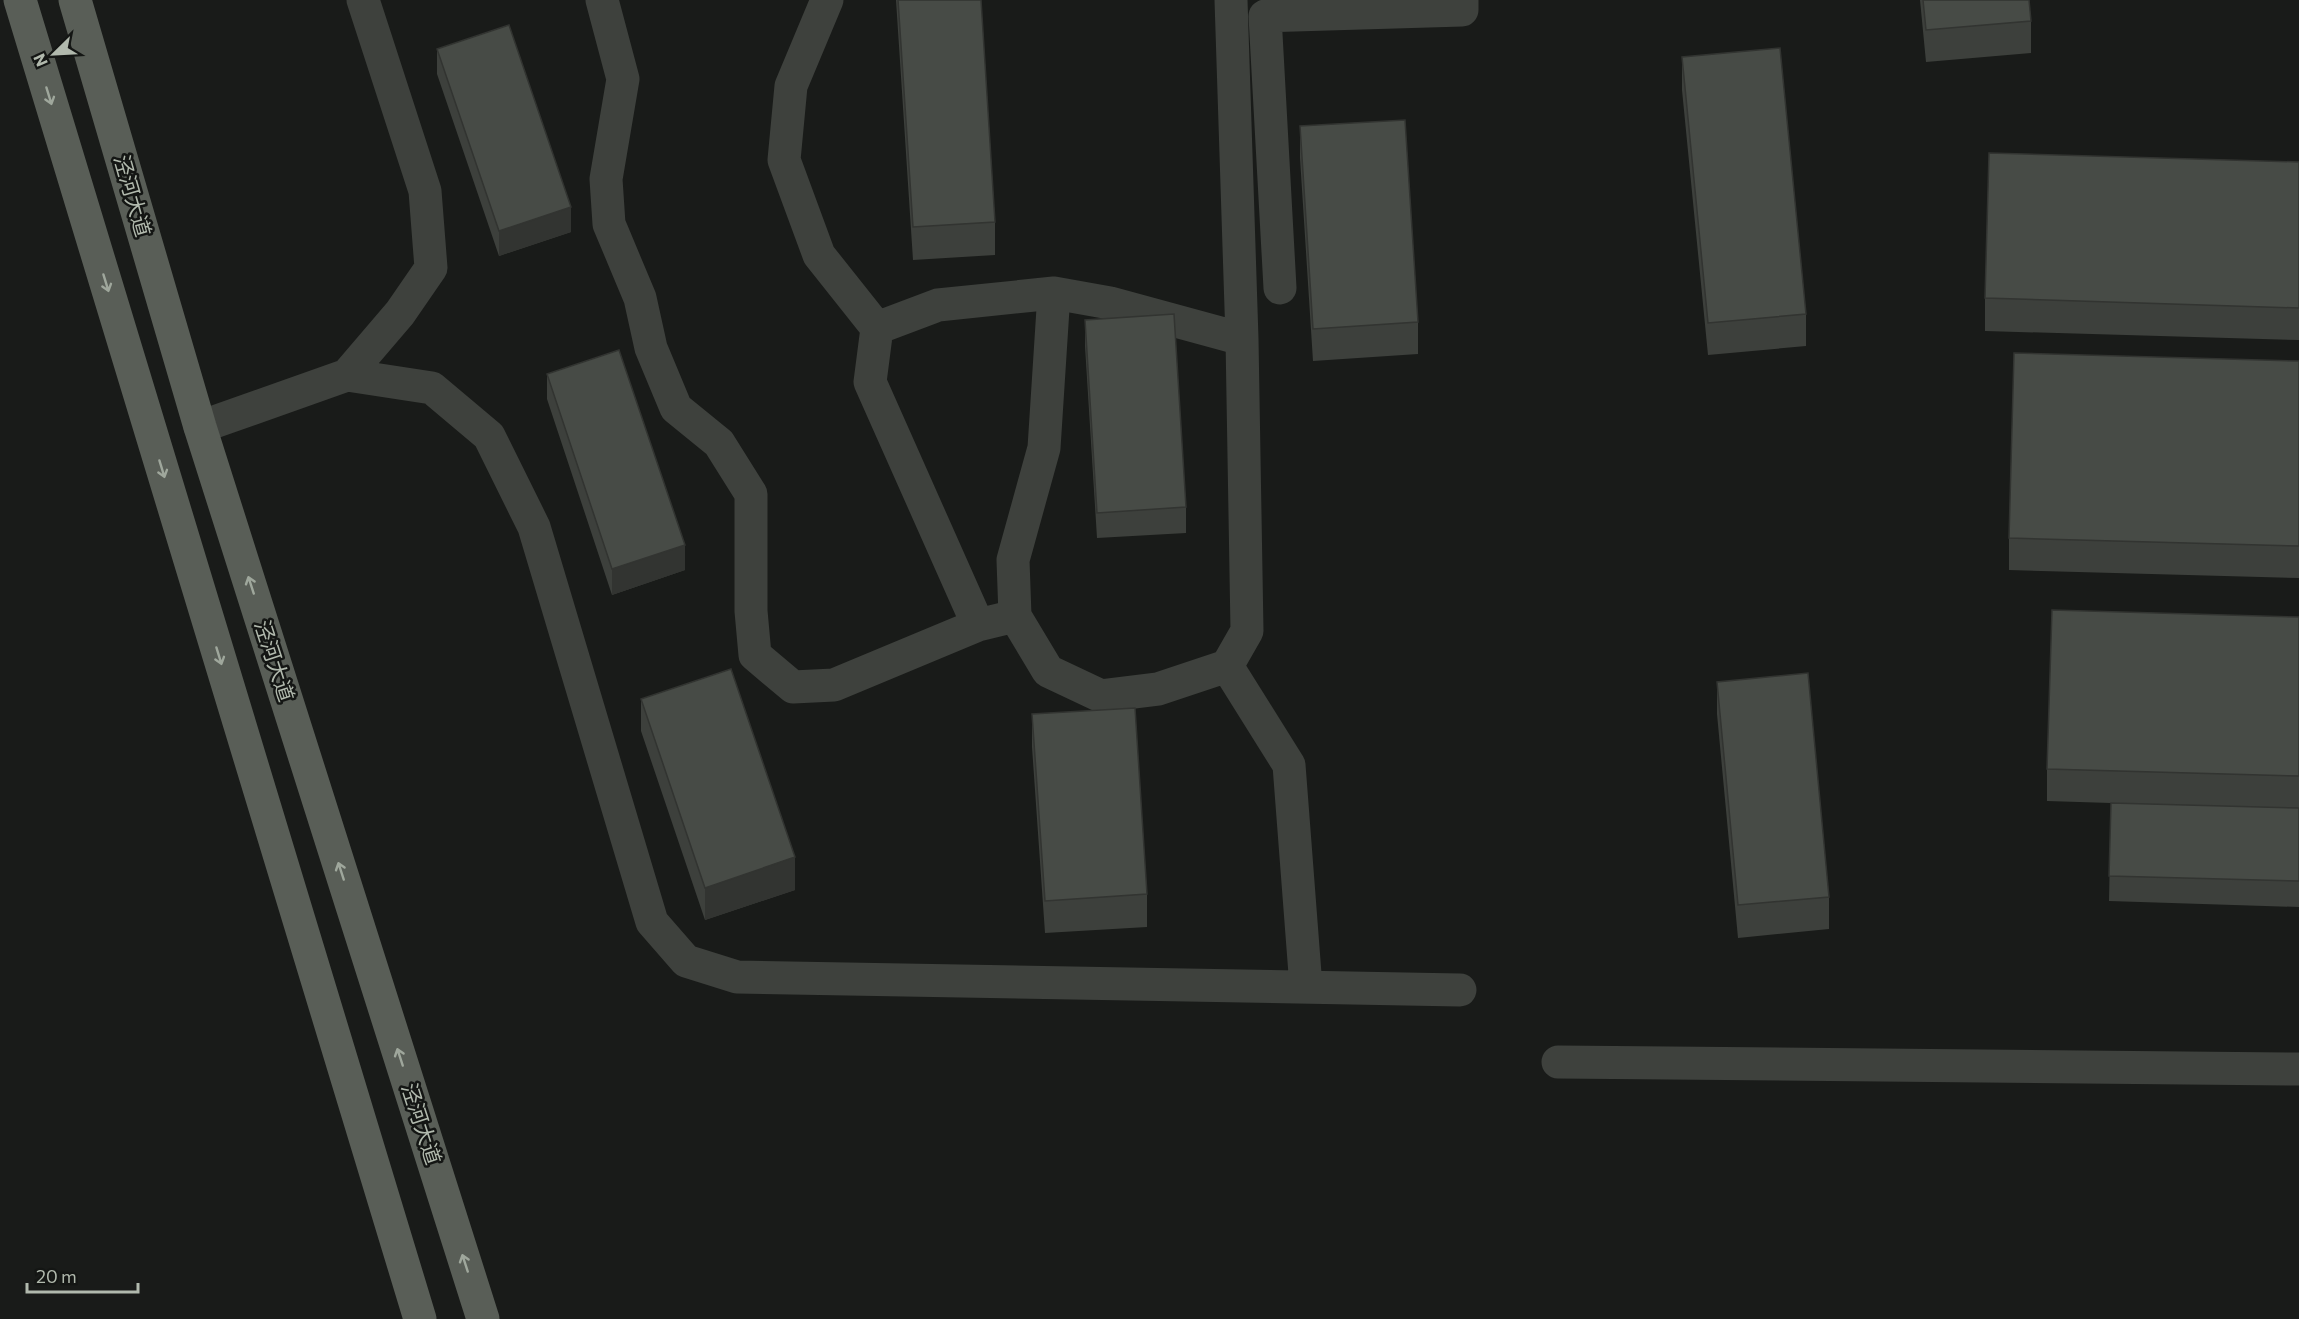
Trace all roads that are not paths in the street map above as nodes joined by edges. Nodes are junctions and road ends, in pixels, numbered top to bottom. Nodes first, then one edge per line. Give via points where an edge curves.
1 (20, 0) edge
2 (75, 0) edge
3 (363, 0) edge
4 (602, 0) edge
5 (827, 0) edge
6 (1231, 0) edge
7 (1462, 0) edge
8 (1280, 288) dead end
9 (1054, 293) junction
10 (877, 328) junction
11 (1242, 339) junction
12 (347, 375) junction
13 (200, 427) junction
14 (1015, 616) junction
15 (978, 625) junction
16 (1227, 666) junction
17 (1305, 987) junction
18 (1460, 990) dead end
19 (1558, 1062) dead end
20 (2299, 1069) edge
21 (420, 1319) edge
22 (483, 1319) edge

1 -> 21 main road
2 - 13 main road, 泾河大道
3 - 12 street via 425,191 431,268 400,313
4 - 15 street via 623,79 606,179 609,224 640,298 651,348 676,408 719,443 751,494 755,655 793,687 834,685
5 - 10 street via 791,86 784,160 819,255
6 - 11 street
7 - 8 street via 1462,10 1265,16
9 - 10 street via 938,305
9 - 11 street via 1110,303
9 - 14 street via 1044,448 1012,560
10 - 15 street via 870,382
11 - 16 street via 1247,631
12 - 13 street
12 - 17 street via 432,388 489,436 534,527 652,921 686,961 736,976
22 -> 13 main road, 泾河大道
14 - 15 street
14 - 16 street via 1048,670 1101,696 1158,689
16 - 17 street via 1289,765
17 - 18 street
19 - 20 street

